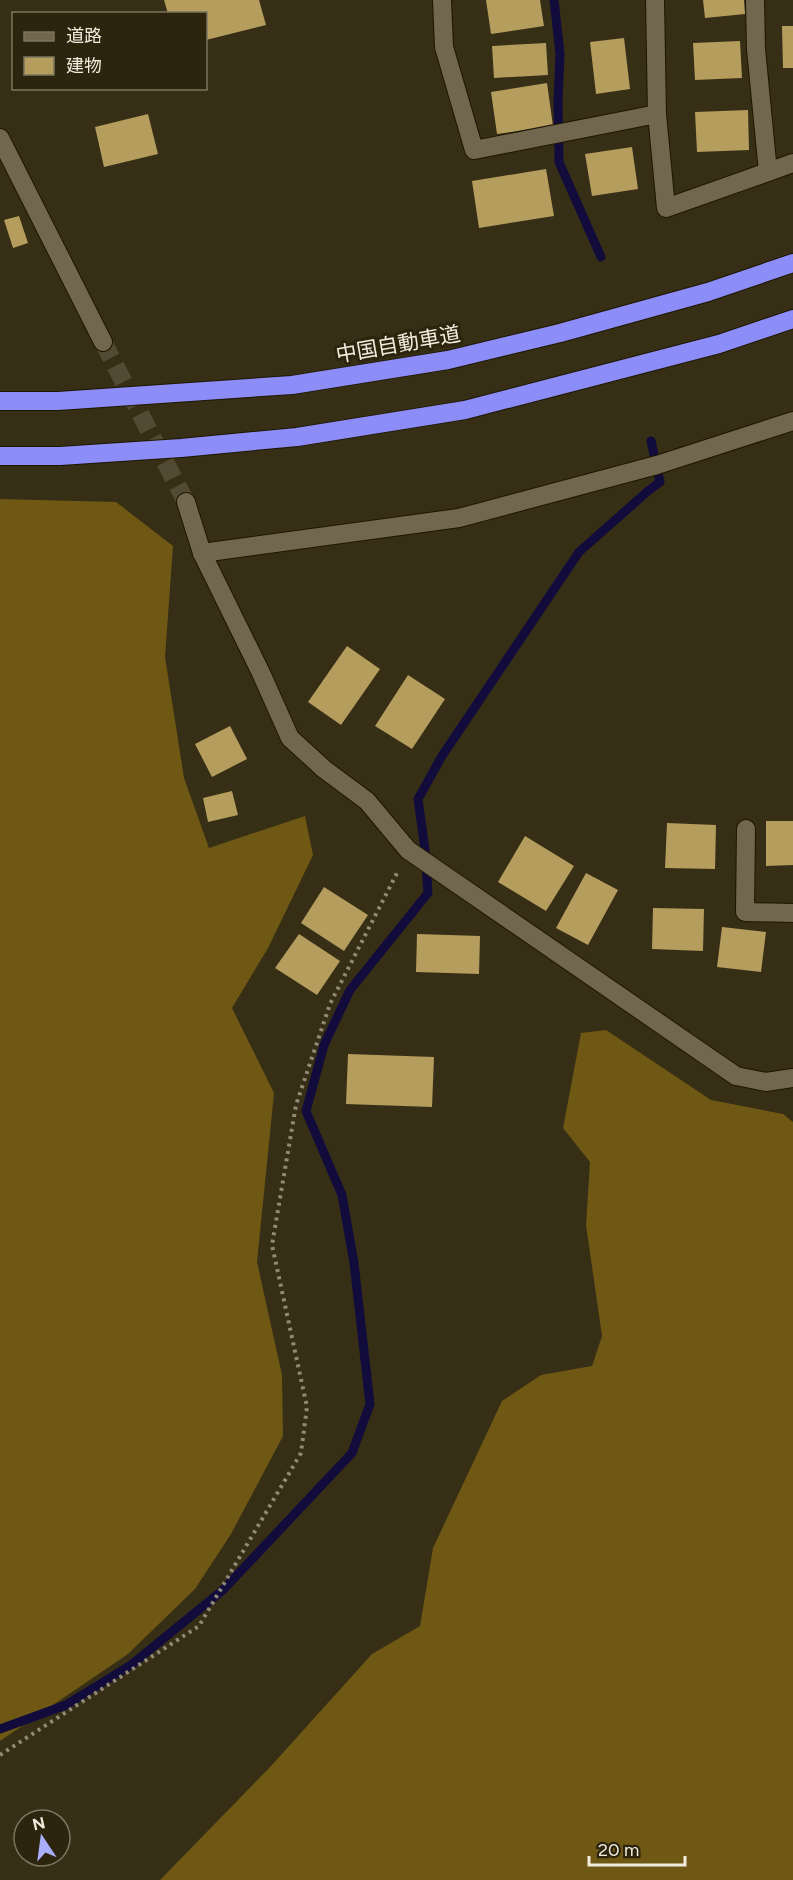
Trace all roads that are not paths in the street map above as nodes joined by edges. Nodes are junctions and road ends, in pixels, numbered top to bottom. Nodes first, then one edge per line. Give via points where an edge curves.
1 (442, 0) edge
2 (655, 0) edge
3 (755, 0) edge
4 (657, 114) junction
5 (0, 138) edge
6 (793, 163) edge
7 (768, 172) junction
8 (793, 264) edge
9 (793, 319) edge
10 (103, 342) tunnel mouth
11 (0, 401) edge
12 (793, 421) edge
13 (0, 456) edge
14 (186, 502) tunnel mouth
15 (202, 553) junction
16 (746, 829) dead end
17 (793, 913) edge
18 (793, 1078) edge

1 - 4 street via 444,47 474,150
2 - 4 street
3 - 7 street
4 - 7 street via 666,208
5 - 10 street
6 - 7 street
8 - 11 highway, 中国自動車道 via 560,333 436,362 292,385 58,402
9 - 13 highway via 719,344 465,410 297,436 181,448
12 - 15 street via 657,465 459,519
14 - 15 street
15 - 18 street via 290,738 367,801 408,850 736,1076 766,1082
16 - 17 street via 745,912

